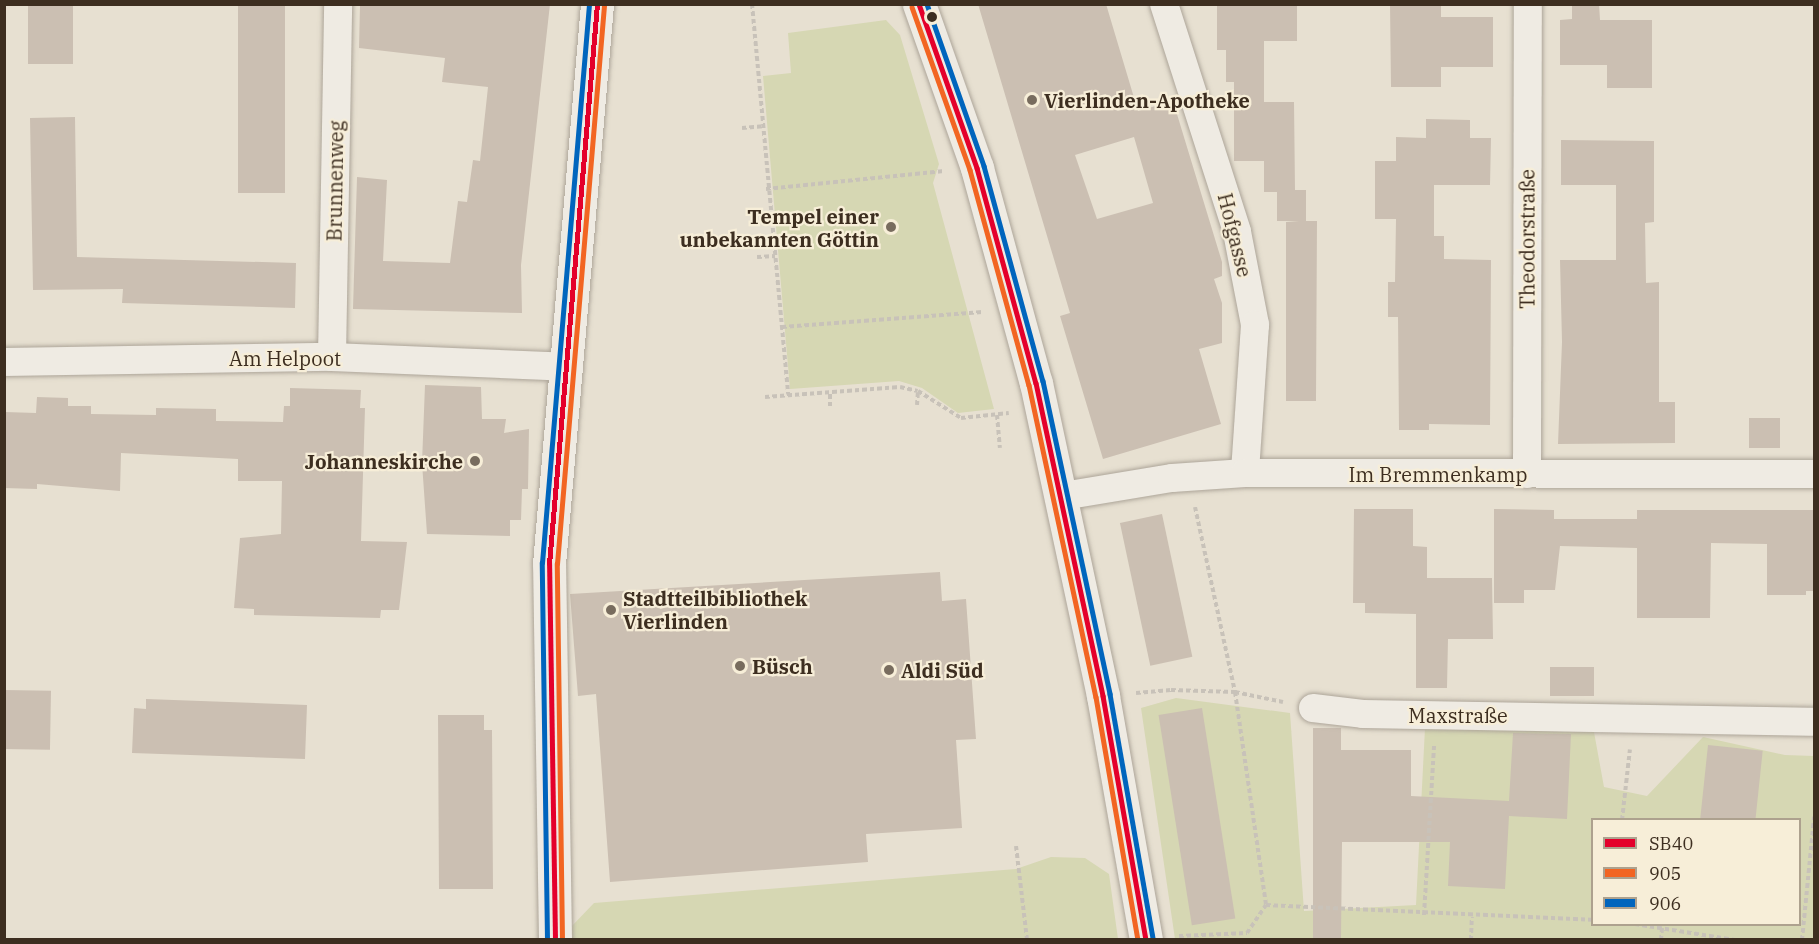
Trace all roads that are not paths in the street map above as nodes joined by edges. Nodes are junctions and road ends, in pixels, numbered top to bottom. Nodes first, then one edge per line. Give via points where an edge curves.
1 (338, 4) edge
2 (597, 4) edge
3 (920, 4) edge
4 (1164, 4) edge
5 (1528, 4) edge
6 (332, 357) junction
7 (4, 362) edge
8 (566, 367) junction
9 (1245, 473) junction
10 (1527, 474) junction
11 (1815, 474) edge
12 (1063, 496) junction
13 (1313, 708) road end
14 (1815, 722) edge
15 (555, 939) edge
16 (1146, 939) edge

1 - 6 street, Brunnenweg
2 - 8 street
3 - 12 street via 977,168
4 - 9 street, Hofgasse via 1237,232 1255,325
5 - 10 street, Theodorstraße
6 - 7 street, Am Helpoot
6 - 8 street, Am Helpoot
8 - 15 street via 549,564
9 - 10 street, Im Bremmenkamp
9 - 12 street, Im Bremmenkamp via 1188,477
10 - 11 street, Im Bremmenkamp
12 - 16 street
13 - 14 street, Maxstraße via 1363,714

